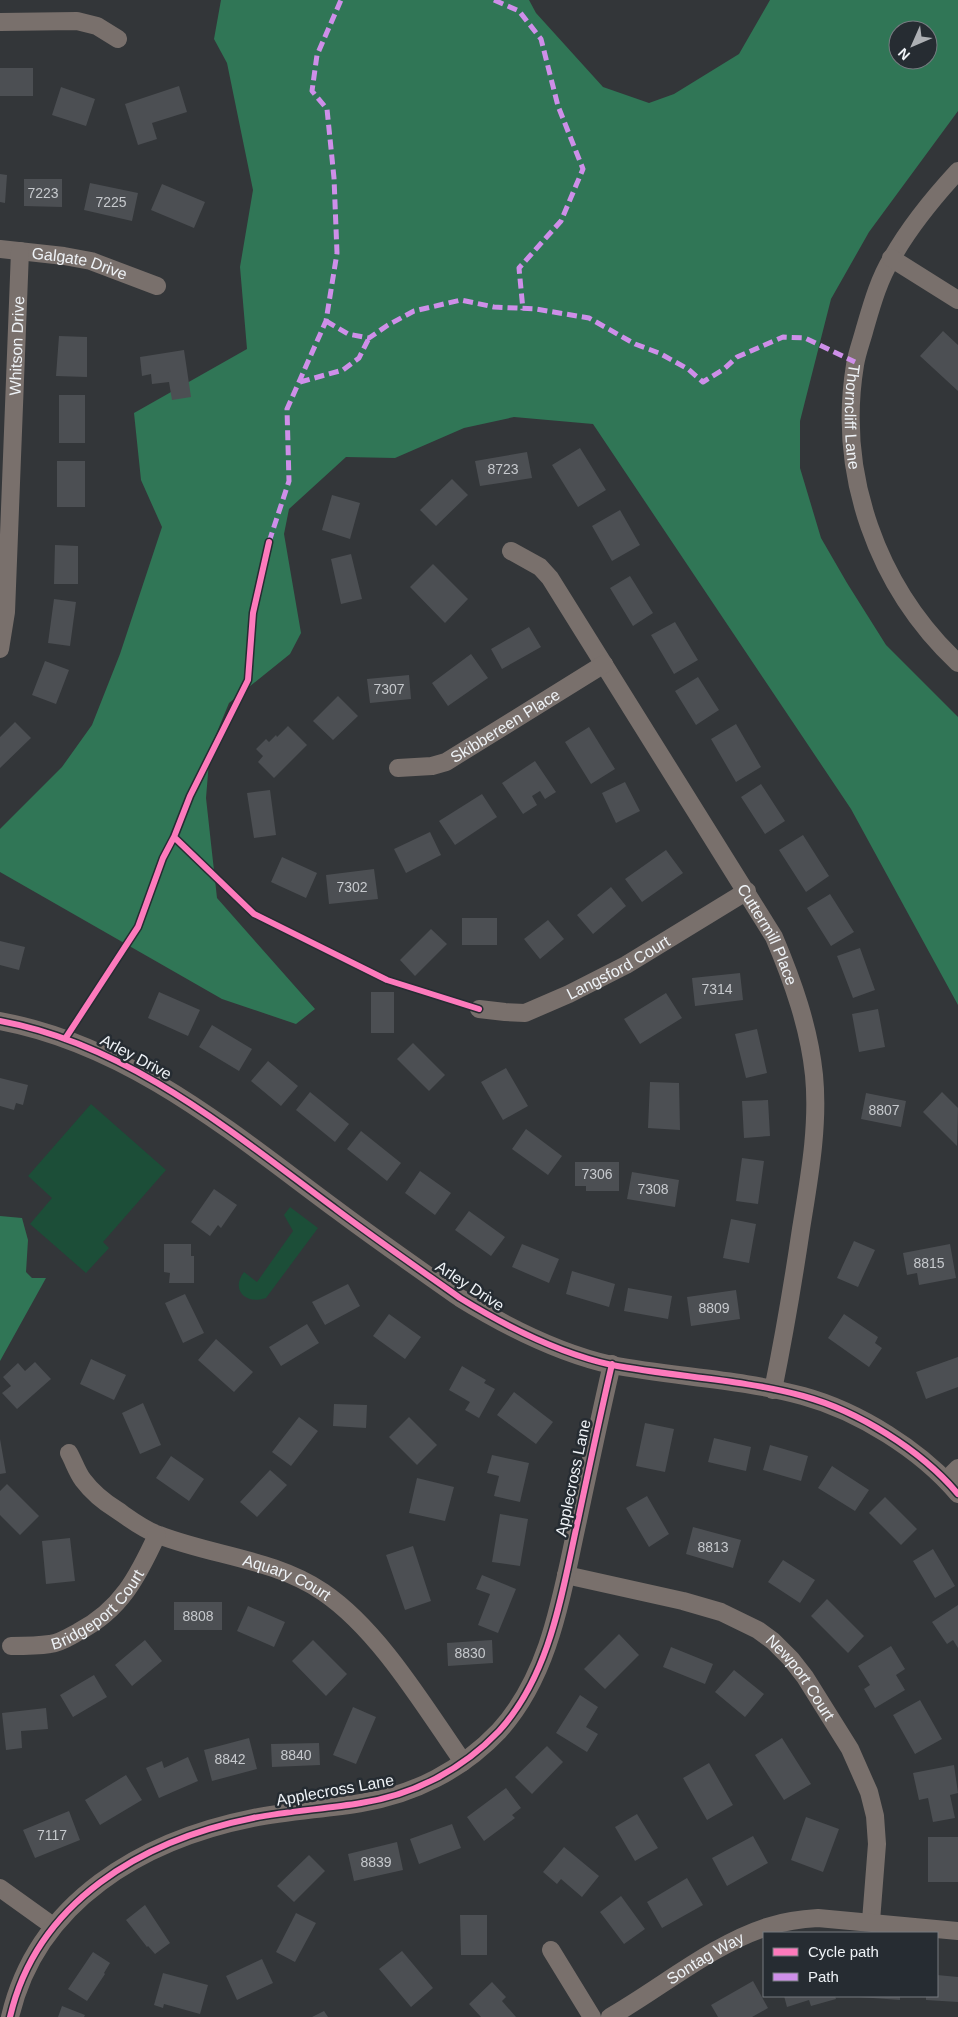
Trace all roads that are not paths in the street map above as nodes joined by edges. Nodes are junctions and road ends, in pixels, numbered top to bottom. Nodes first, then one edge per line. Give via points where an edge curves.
1 (0, 22) edge
2 (118, 39) dead end
3 (958, 171) edge
4 (0, 249) edge
5 (20, 251) junction
6 (892, 258) junction
7 (157, 286) dead end
8 (958, 300) edge
9 (510, 551) dead end
10 (0, 649) edge
11 (958, 663) edge
12 (604, 664) junction
13 (398, 768) dead end
14 (747, 891) junction
15 (479, 1009) dead end
16 (0, 1021) edge
17 (612, 1364) junction
18 (772, 1390) junction
19 (69, 1453) dead end
20 (952, 1474) edge
21 (958, 1494) edge
22 (157, 1535) junction
23 (566, 1575) junction
24 (11, 1646) dead end
25 (462, 1762) junction
26 (0, 1888) edge
27 (871, 1921) junction
28 (54, 1926) junction
29 (958, 1931) edge
30 (551, 1950) dead end
31 (10, 2017) edge
32 (592, 2017) edge
33 (610, 2017) edge

1 - 2 street via 77,21 97,26
3 - 6 street, Thorncliff Lane via 933,198
4 - 5 street, Galgate Drive
5 - 7 street, Galgate Drive via 91,262
5 - 10 street, Whitson Drive via 6,612
6 - 8 street
6 - 11 street, Thorncliff Lane via 874,296 855,362 850,417 855,474 863,509 887,570 926,629
9 - 12 street, Cuttermill Place via 540,567 550,578
12 - 13 street, Skibbereen Place via 446,762
12 - 14 street, Cuttermill Place
14 - 15 street, Langsford Court via 626,965 569,994 525,1013
14 - 18 street, Cuttermill Place via 774,937 802,1011 810,1048 816,1107 813,1148 783,1342
16 - 17 street, Arley Drive via 65,1039 116,1060 174,1092 476,1308 546,1343
17 - 18 street, Arley Drive
17 - 23 street, Applecross Lane
18 - 20 street, Arley Drive via 818,1401 869,1424
19 - 22 street, Aquary Court via 82,1479 96,1495
20 - 21 street, Arley Drive
22 - 24 street, Bridgeport Court via 130,1587 99,1620 56,1642
22 - 25 street, Aquary Court via 283,1571 323,1592 369,1634
23 - 25 street, Applecross Lane via 545,1652 528,1689 498,1731
23 - 27 street, Newport Court via 721,1612 758,1630 791,1659 850,1749 869,1792 877,1844
25 - 28 street, Applecross Lane via 432,1782 393,1796 253,1818 194,1833 136,1859 107,1877 82,1896
26 - 28 street
27 - 29 street, Sontag Way
27 - 33 street, Sontag Way via 818,1918 758,1930 711,1954
28 - 31 street, Applecross Lane via 31,1961
30 - 32 street

